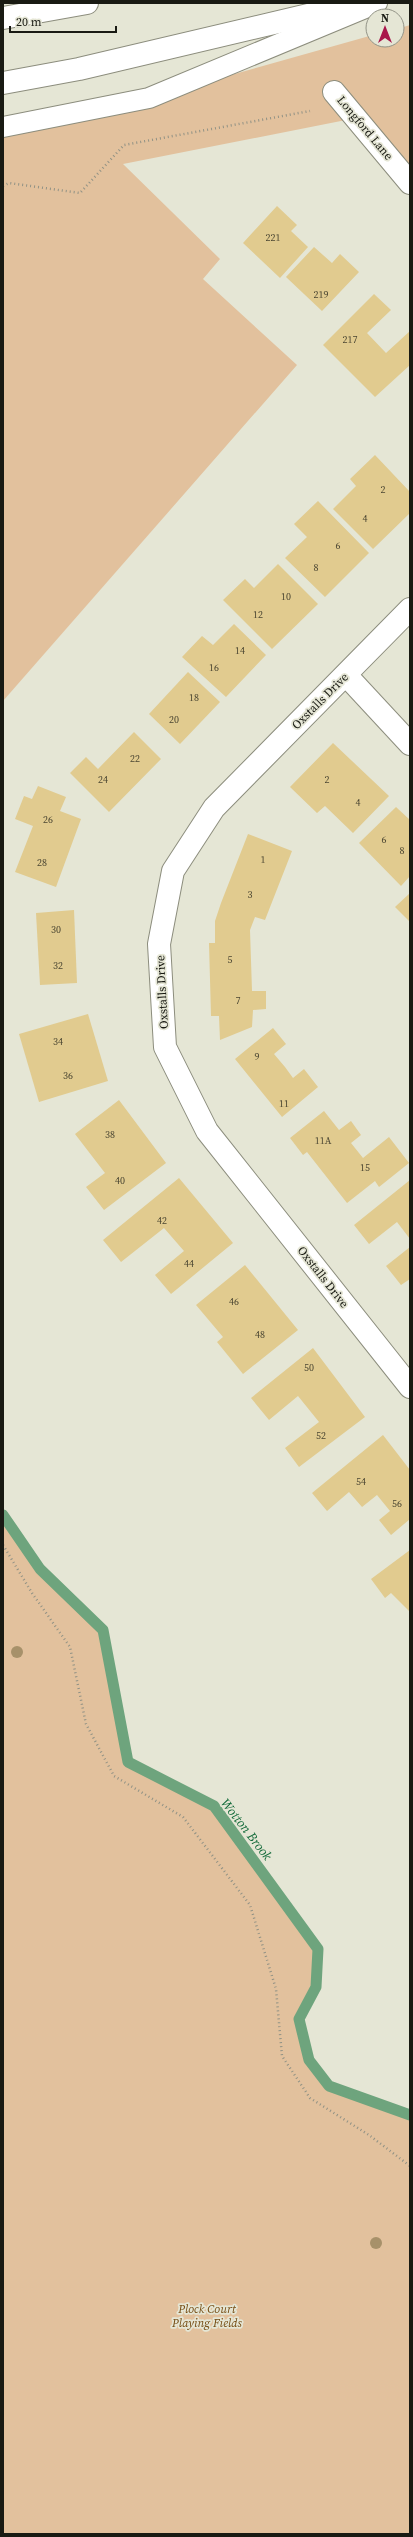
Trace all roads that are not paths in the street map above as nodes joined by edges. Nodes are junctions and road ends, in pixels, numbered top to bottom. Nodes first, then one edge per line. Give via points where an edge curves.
1 (87, 3) edge
2 (359, 3) edge
3 (377, 3) edge
4 (3, 18) edge
5 (3, 84) edge
6 (340, 99) road end
7 (3, 127) edge
8 (410, 183) edge
9 (410, 609) edge
10 (346, 675) junction
11 (410, 744) edge
12 (410, 1387) edge

1 - 4 main road
2 - 5 main road via 79,69
3 - 7 lane via 148,98
6 - 8 main road, Longford Lane
9 - 10 main road, Oxstalls Drive
10 - 11 main road
10 - 12 main road, Oxstalls Drive via 214,808 173,871 159,944 164,1047 207,1131

